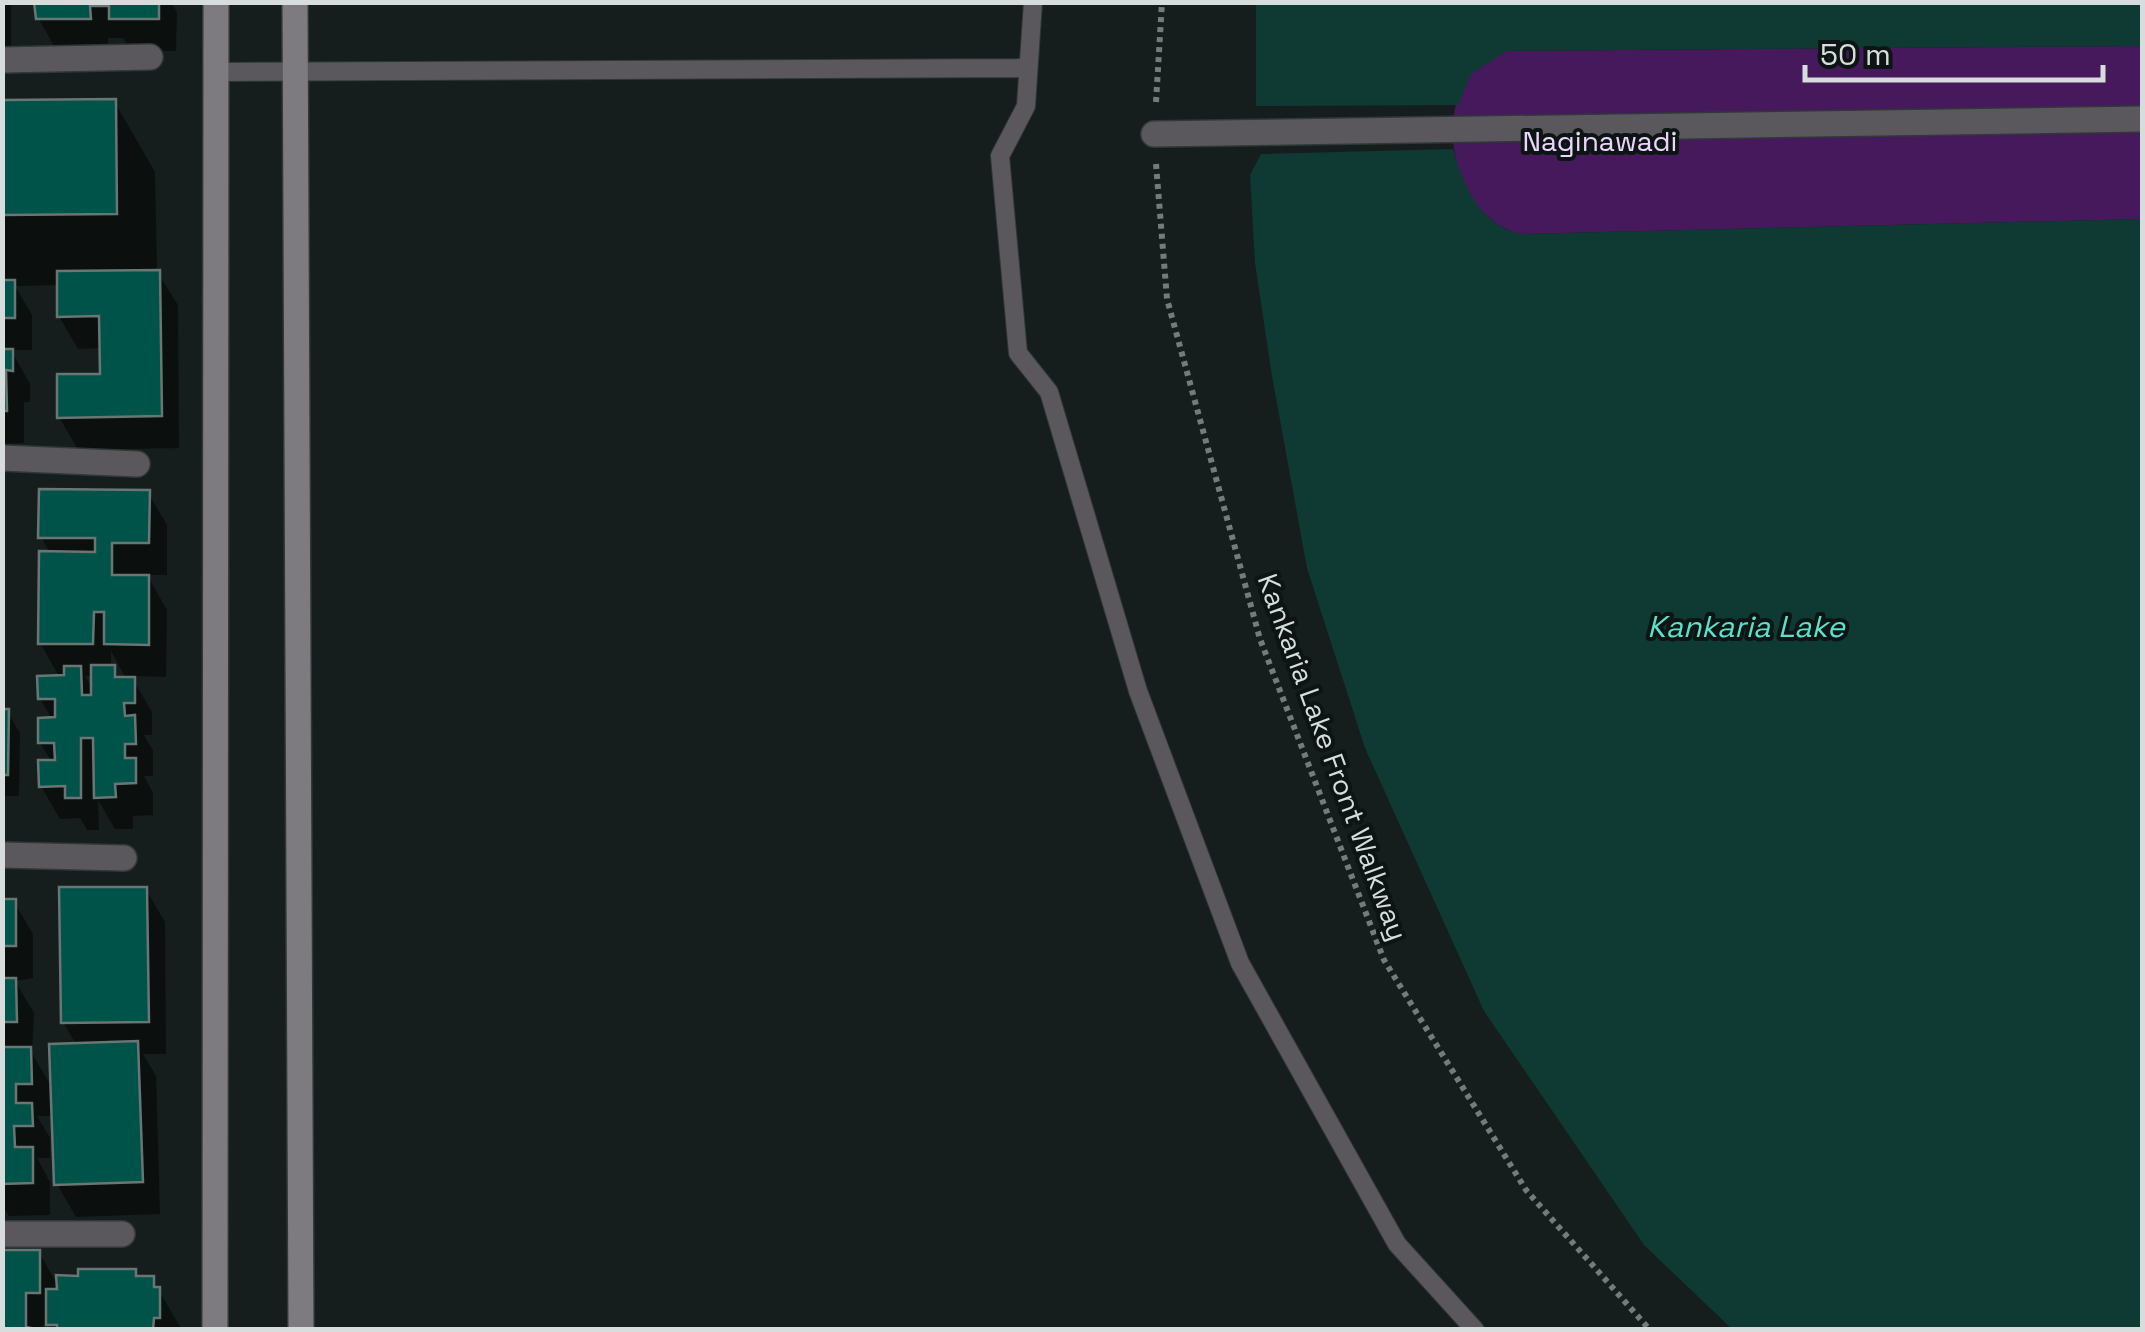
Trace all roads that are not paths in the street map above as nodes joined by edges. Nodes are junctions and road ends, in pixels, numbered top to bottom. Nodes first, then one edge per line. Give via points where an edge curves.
1 (216, 2) edge
2 (295, 2) edge
3 (1033, 2) edge
4 (150, 57) dead end
5 (2, 60) edge
6 (1028, 68) junction
7 (216, 72) junction
8 (294, 73) junction
9 (2142, 119) edge
10 (1154, 134) road end
11 (2, 458) edge
12 (138, 464) dead end
13 (2, 854) edge
14 (124, 858) dead end
15 (2, 1234) edge
16 (122, 1234) dead end
17 (215, 1330) edge
18 (301, 1330) edge
19 (1475, 1330) edge

1 - 7 main road
2 - 8 main road
3 - 6 lane
4 - 5 street
6 - 8 lane
6 - 19 lane via 1026,106 1000,156 1018,352 1049,392 1138,690 1240,963 1397,1244
7 - 8 lane
7 - 17 main road
8 - 18 main road
9 - 10 street
11 - 12 street
13 - 14 street
15 - 16 street

